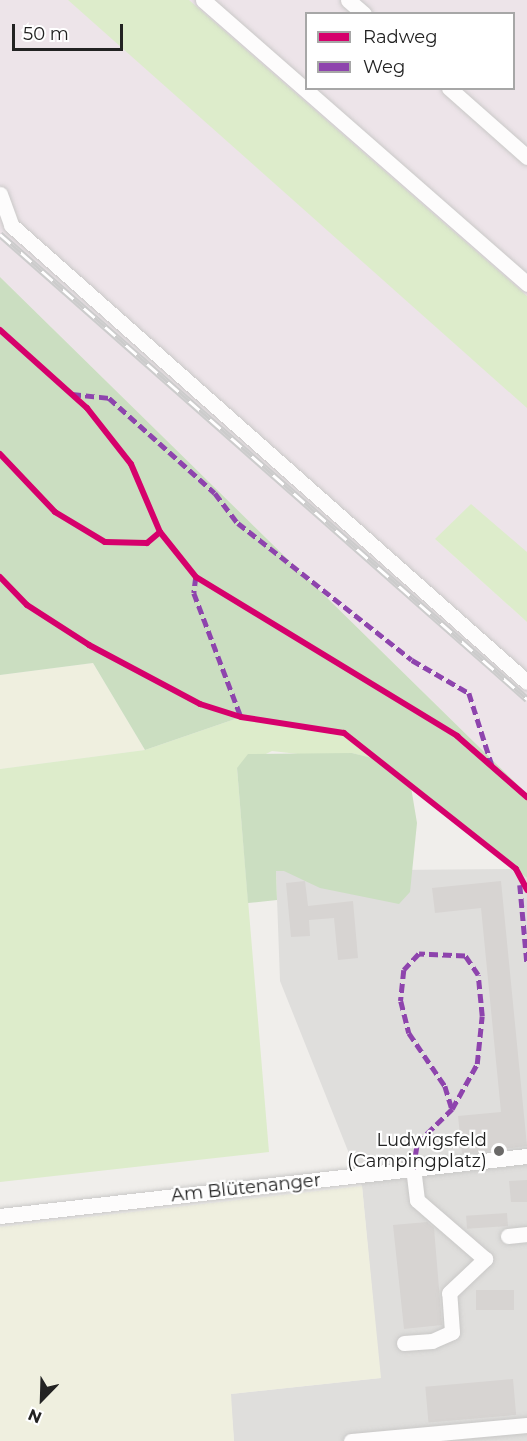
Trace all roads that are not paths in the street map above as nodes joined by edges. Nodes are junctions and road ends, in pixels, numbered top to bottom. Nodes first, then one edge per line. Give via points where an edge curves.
1 (202, 0) edge
2 (348, 0) edge
3 (362, 12) edge
4 (451, 90) edge
5 (527, 157) edge
6 (0, 194) edge
7 (527, 284) edge
8 (527, 682) edge
9 (527, 1156) edge
10 (412, 1169) junction
11 (0, 1216) edge
12 (527, 1234) edge
13 (508, 1236) dead end
14 (404, 1343) dead end
15 (527, 1425) edge
16 (351, 1441) edge

1 - 7 street
2 - 3 street
4 - 5 street
6 - 8 street via 11,225
9 - 10 street, Am Blütenanger
10 - 11 street, Am Blütenanger
10 - 14 street via 417,1200 484,1258 449,1293 452,1332 432,1341
12 - 13 street
15 - 16 street

